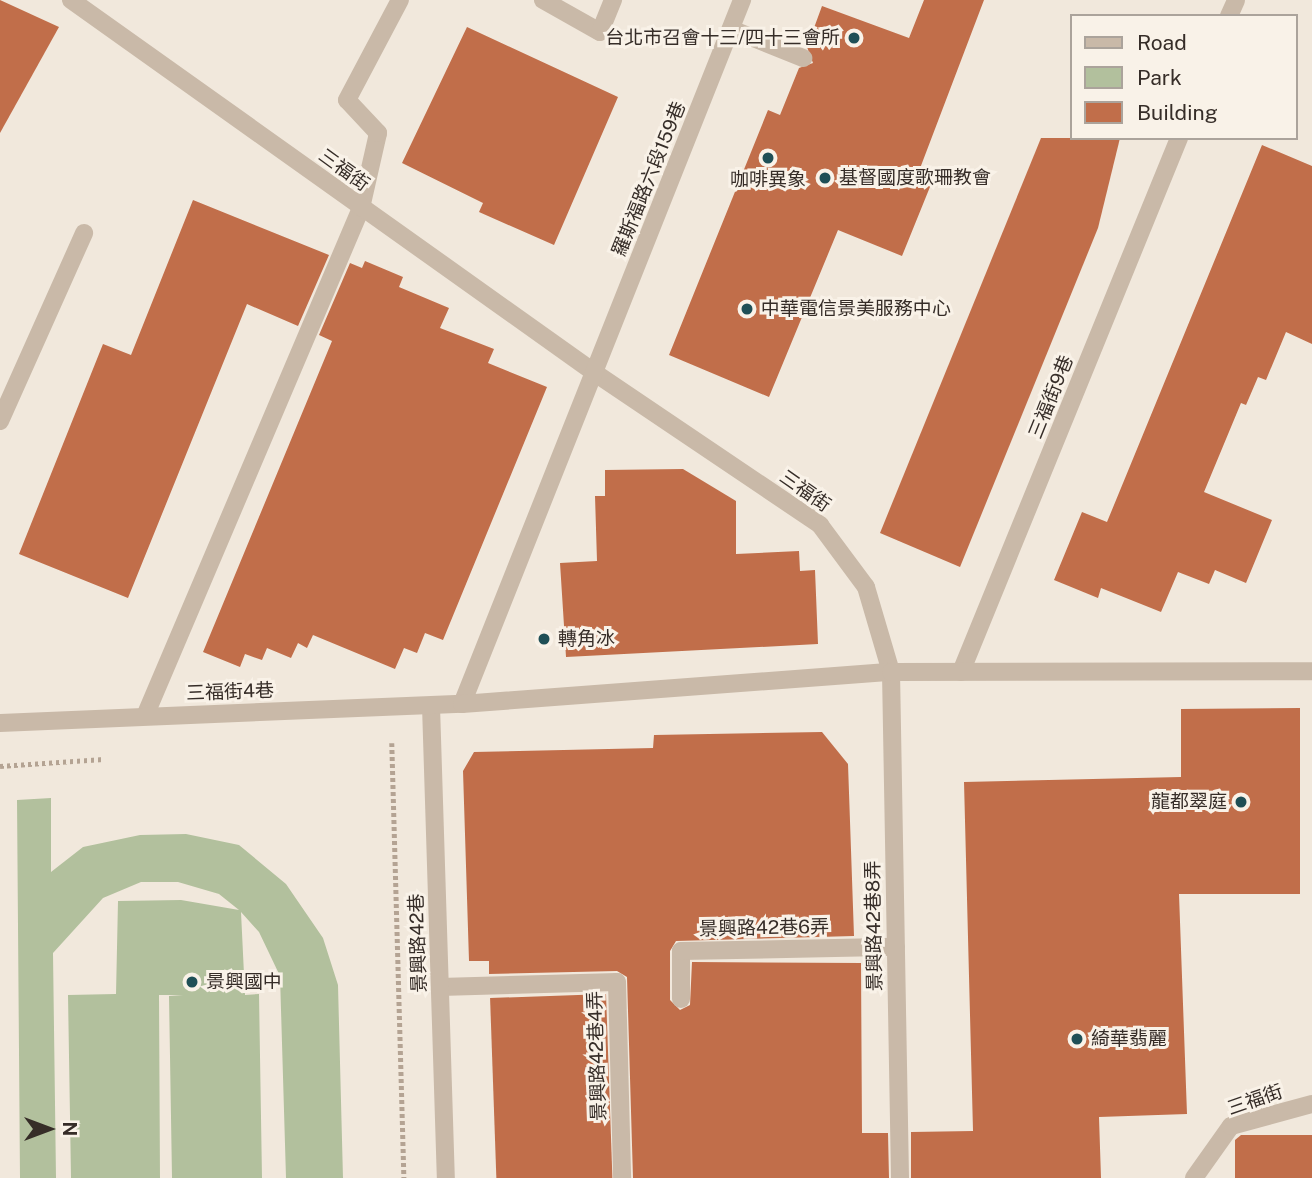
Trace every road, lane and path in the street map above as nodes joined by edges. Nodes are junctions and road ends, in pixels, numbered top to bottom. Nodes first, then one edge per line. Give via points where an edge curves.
1 (71, 0) edge
2 (400, 0) edge
3 (543, 0) edge
4 (613, 0) edge
5 (742, 0) edge
6 (731, 29) junction
7 (803, 58) dead end
8 (1178, 140) edge
9 (361, 208) junction
10 (84, 233) dead end
11 (594, 373) junction
12 (0, 421) edge
13 (1312, 671) edge
14 (961, 672) junction
15 (891, 673) junction
16 (462, 704) junction
17 (431, 706) junction
18 (390, 708) junction
19 (145, 716) junction
20 (0, 723) edge
21 (896, 947) junction
22 (440, 987) junction
23 (681, 999) dead end
24 (1312, 1104) edge
25 (404, 1178) edge
26 (446, 1178) edge
27 (622, 1178) edge
28 (900, 1178) edge
29 (1194, 1178) edge

1 - 9 street, 三福街
2 - 9 street via 347,100 378,133
3 - 4 street via 600,32
5 - 6 street, 羅斯福路六段159巷
6 - 7 street
6 - 11 street, 羅斯福路六段159巷
8 - 14 street, 三福街9巷
9 - 11 street, 三福街
9 - 19 street
10 - 12 street
11 - 15 street, 三福街 via 820,525 866,587
11 - 16 street
13 - 14 street
14 - 15 street
15 - 16 street
15 - 21 street, 景興路42巷8弄
16 - 17 street, 三福街4巷
17 - 18 street, 三福街4巷
17 - 22 street, 景興路42巷
18 - 19 street, 三福街4巷
18 - 25 path
19 - 20 street, 三福街4巷
21 - 23 street, 景興路42巷6弄 via 681,951
21 - 28 street, 景興路42巷8弄
22 - 26 street, 景興路42巷
22 - 27 street, 景興路42巷4弄 via 617,982
24 - 29 street, 三福街 via 1231,1126

